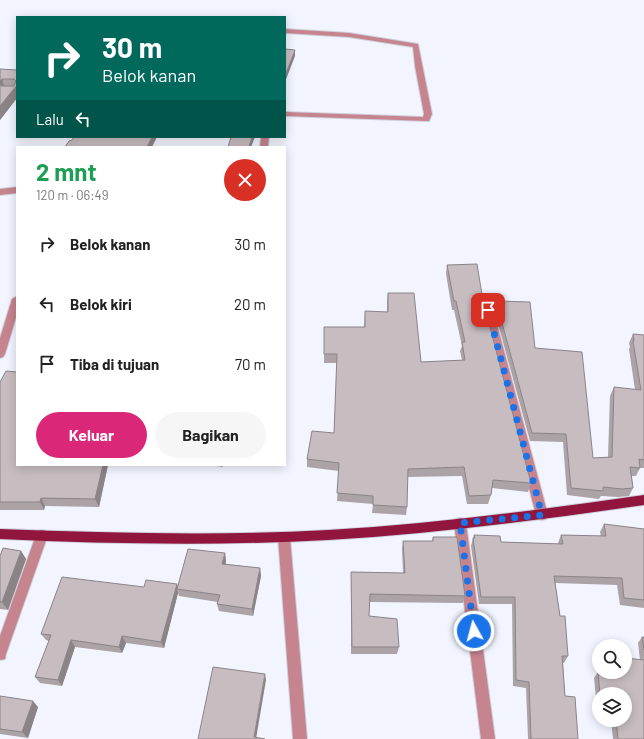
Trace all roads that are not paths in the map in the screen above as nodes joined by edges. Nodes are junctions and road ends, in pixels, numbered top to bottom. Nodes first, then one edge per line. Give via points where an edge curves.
1 (286, 31) edge
2 (286, 114) edge
3 (16, 190) edge
4 (0, 192) edge
5 (16, 302) edge
6 (488, 310) dead end
7 (0, 354) edge
8 (644, 500) edge
9 (542, 515) junction
10 (460, 523) junction
11 (0, 534) edge
12 (42, 535) junction
13 (284, 537) junction
14 (0, 654) edge
15 (300, 739) edge
16 (488, 739) edge

1 - 2 street via 362,37 416,45 428,114 426,119
3 - 4 street
5 - 7 street
6 - 9 street
8 - 9 main road
9 - 10 main road
10 - 13 main road via 423,528
10 - 16 street
11 - 12 main road
12 - 13 main road
12 - 14 street
13 - 15 street

